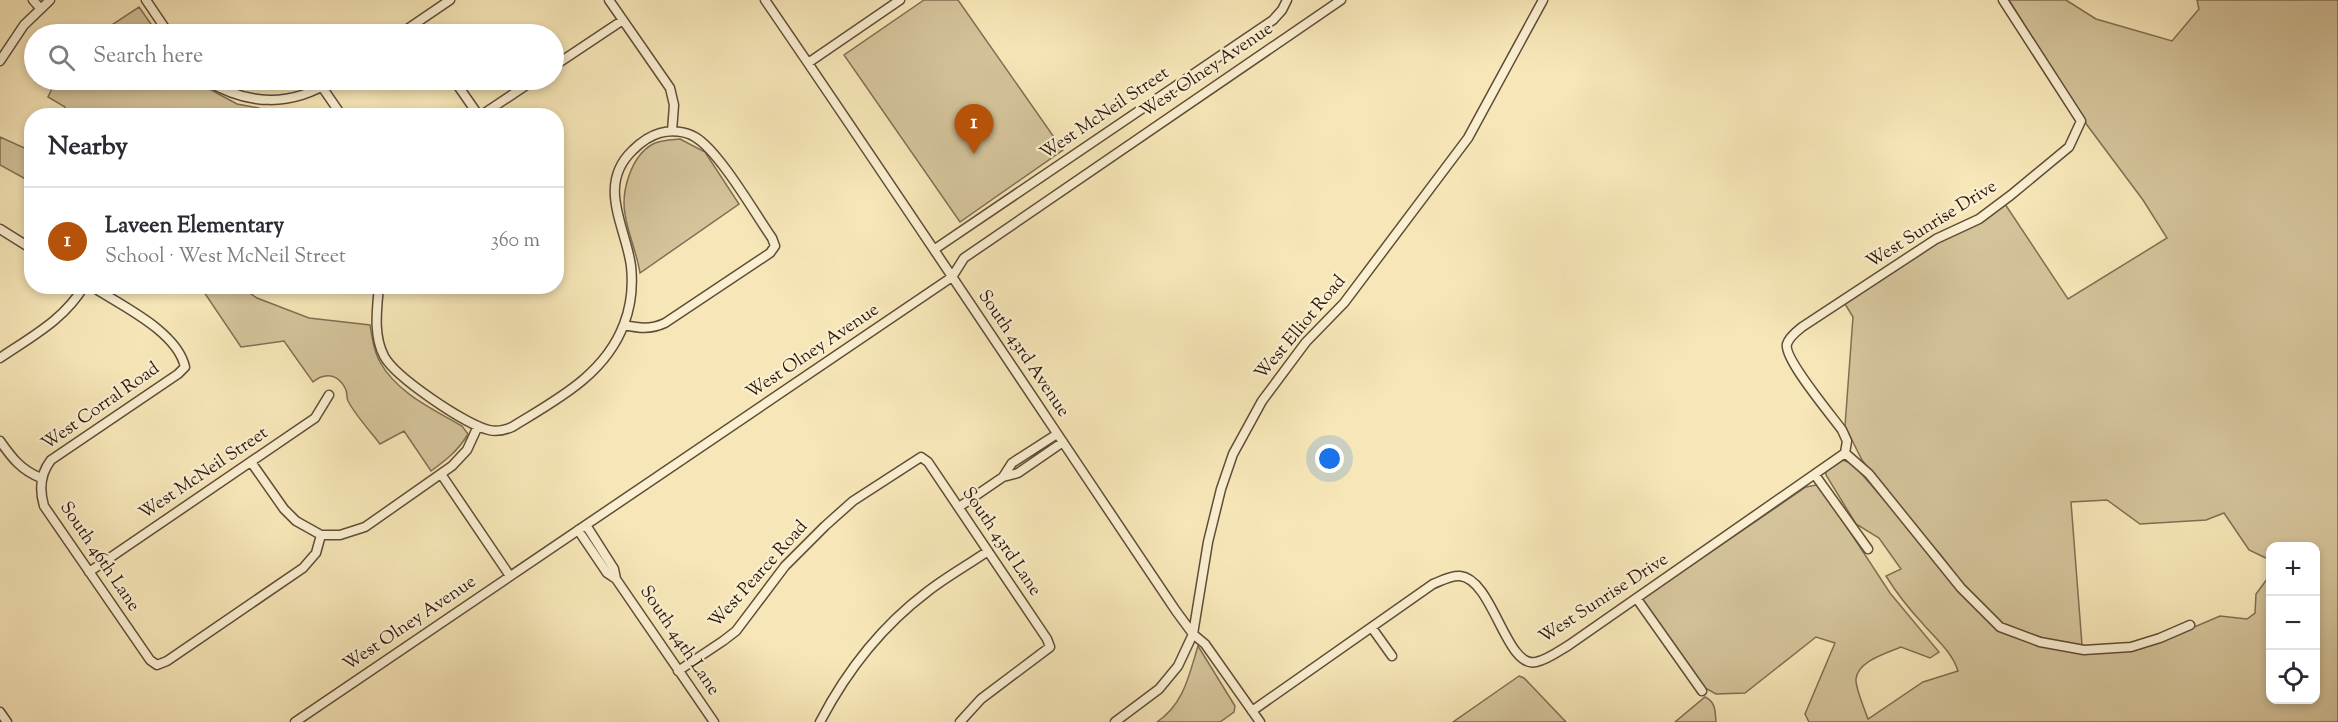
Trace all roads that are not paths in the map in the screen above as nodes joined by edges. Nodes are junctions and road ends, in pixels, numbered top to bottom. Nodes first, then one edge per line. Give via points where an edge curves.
1 (33, 0) edge
2 (50, 0) edge
3 (146, 0) edge
4 (450, 0) edge
5 (609, 0) edge
6 (765, 0) edge
7 (900, 0) edge
8 (1287, 0) edge
9 (1341, 0) edge
10 (1543, 0) edge
11 (2003, 0) edge
12 (40, 8) junction
13 (623, 20) junction
14 (417, 23) edge
15 (25, 24) edge
16 (162, 24) edge
17 (24, 25) edge
18 (564, 59) edge
19 (0, 61) edge
20 (808, 63) junction
21 (227, 90) edge
22 (316, 90) edge
23 (324, 90) edge
24 (461, 90) edge
25 (519, 90) edge
26 (336, 108) edge
27 (473, 108) edge
28 (491, 108) edge
29 (672, 131) junction
30 (0, 229) edge
31 (24, 244) edge
32 (935, 249) junction
33 (952, 277) junction
34 (80, 294) edge
35 (103, 294) edge
36 (379, 294) edge
37 (624, 325) junction
38 (0, 358) edge
39 (329, 395) dead end
40 (478, 426) junction
41 (1057, 434) junction
42 (0, 441) edge
43 (1063, 442) junction
44 (1845, 453) junction
45 (1025, 454) junction
46 (921, 457) joint
47 (251, 462) junction
48 (1032, 464) junction
49 (441, 474) junction
50 (1815, 475) junction
51 (1003, 477) junction
52 (41, 478) junction
53 (958, 507) junction
54 (582, 528) junction
55 (321, 535) junction
56 (1868, 549) dead end
57 (988, 551) junction
58 (89, 572) junction
59 (510, 576) junction
60 (1638, 599) junction
61 (2190, 625) dead end
62 (1372, 627) junction
63 (1193, 634) junction
64 (1392, 656) dead end
65 (678, 671) junction
66 (1702, 691) dead end
67 (1252, 711) junction
68 (0, 712) edge
69 (7, 722) edge
70 (295, 722) edge
71 (714, 722) edge
72 (820, 722) edge
73 (960, 722) edge
74 (1115, 722) edge
75 (1260, 722) edge

1 - 12 street
2 - 12 street
3 - 16 street
4 - 14 street
5 - 13 street
6 - 20 street, South 43rd Avenue
7 - 20 street
8 - 32 street, West McNeil Street via 1273,20
9 - 33 street, West Olney Avenue via 964,258
10 - 63 street, West Elliot Road via 1468,138 1344,303 1306,342 1262,401 1233,454 1221,489
11 - 44 street, West Sunrise Drive via 2081,121 2069,147 2011,195 1979,219 1936,239 1802,327 1787,343 1798,371 1842,430
12 - 15 street
13 - 18 street
13 - 29 street via 670,88 674,105
17 - 19 street
20 - 32 street, South 43rd Avenue
21 - 22 street via 270,100
23 - 26 street
24 - 27 street
25 - 28 street
29 - 37 street via 641,143 623,162 619,173 615,202 632,280
29 - 37 street via 695,137 710,149 775,246 665,323 644,329
30 - 31 street
32 - 33 street, South 43rd Avenue
33 - 41 street, South 43rd Avenue
33 - 54 street, West Olney Avenue
34 - 38 street via 64,313
35 - 52 street, West Corral Road via 158,329 184,360 185,367 57,455
36 - 40 street via 377,329 384,356 401,377 422,393
37 - 40 street via 609,353 589,376 512,427 491,431
39 - 47 street, West McNeil Street via 315,418
40 - 49 street via 460,458
41 - 43 street, South 43rd Avenue
41 - 45 street
42 - 52 street via 17,464
43 - 48 street
43 - 63 street, South 43rd Avenue
44 - 50 street, West Sunrise Drive
44 - 61 street via 1869,474 1961,588 2000,627 2040,642 2084,650 2131,647
45 - 48 street
45 - 51 street via 1012,463
46 - 53 street, South 43rd Lane
46 - 65 street, West Pearce Road via 853,501 785,566 736,630
47 - 55 street via 290,517
47 - 58 street, West McNeil Street
48 - 51 street
49 - 55 street via 365,527 340,535
49 - 59 street
50 - 56 street
50 - 60 street, West Sunrise Drive
51 - 53 street
52 - 58 street, South 46th Lane via 44,506
53 - 57 street, South 43rd Lane
54 - 59 street, West Olney Avenue
54 - 65 street, South 44th Lane via 607,573 616,579
55 - 58 street, South 46th Lane via 316,553 303,568 157,665
57 - 72 street via 927,592 885,630 841,684
57 - 73 street, South 43rd Lane via 1050,647 981,699
59 - 70 street, West Olney Avenue
60 - 62 street, West Sunrise Drive via 1536,662 1527,662 1517,654 1482,592 1470,579 1459,576 1433,584
60 - 66 street
62 - 64 street
62 - 67 street, West Sunrise Drive
63 - 67 street, South 43rd Avenue
63 - 74 street, West Elliot Road via 1178,666 1160,689
65 - 71 street, South 44th Lane
67 - 75 street, South 43rd Avenue
68 - 69 street

